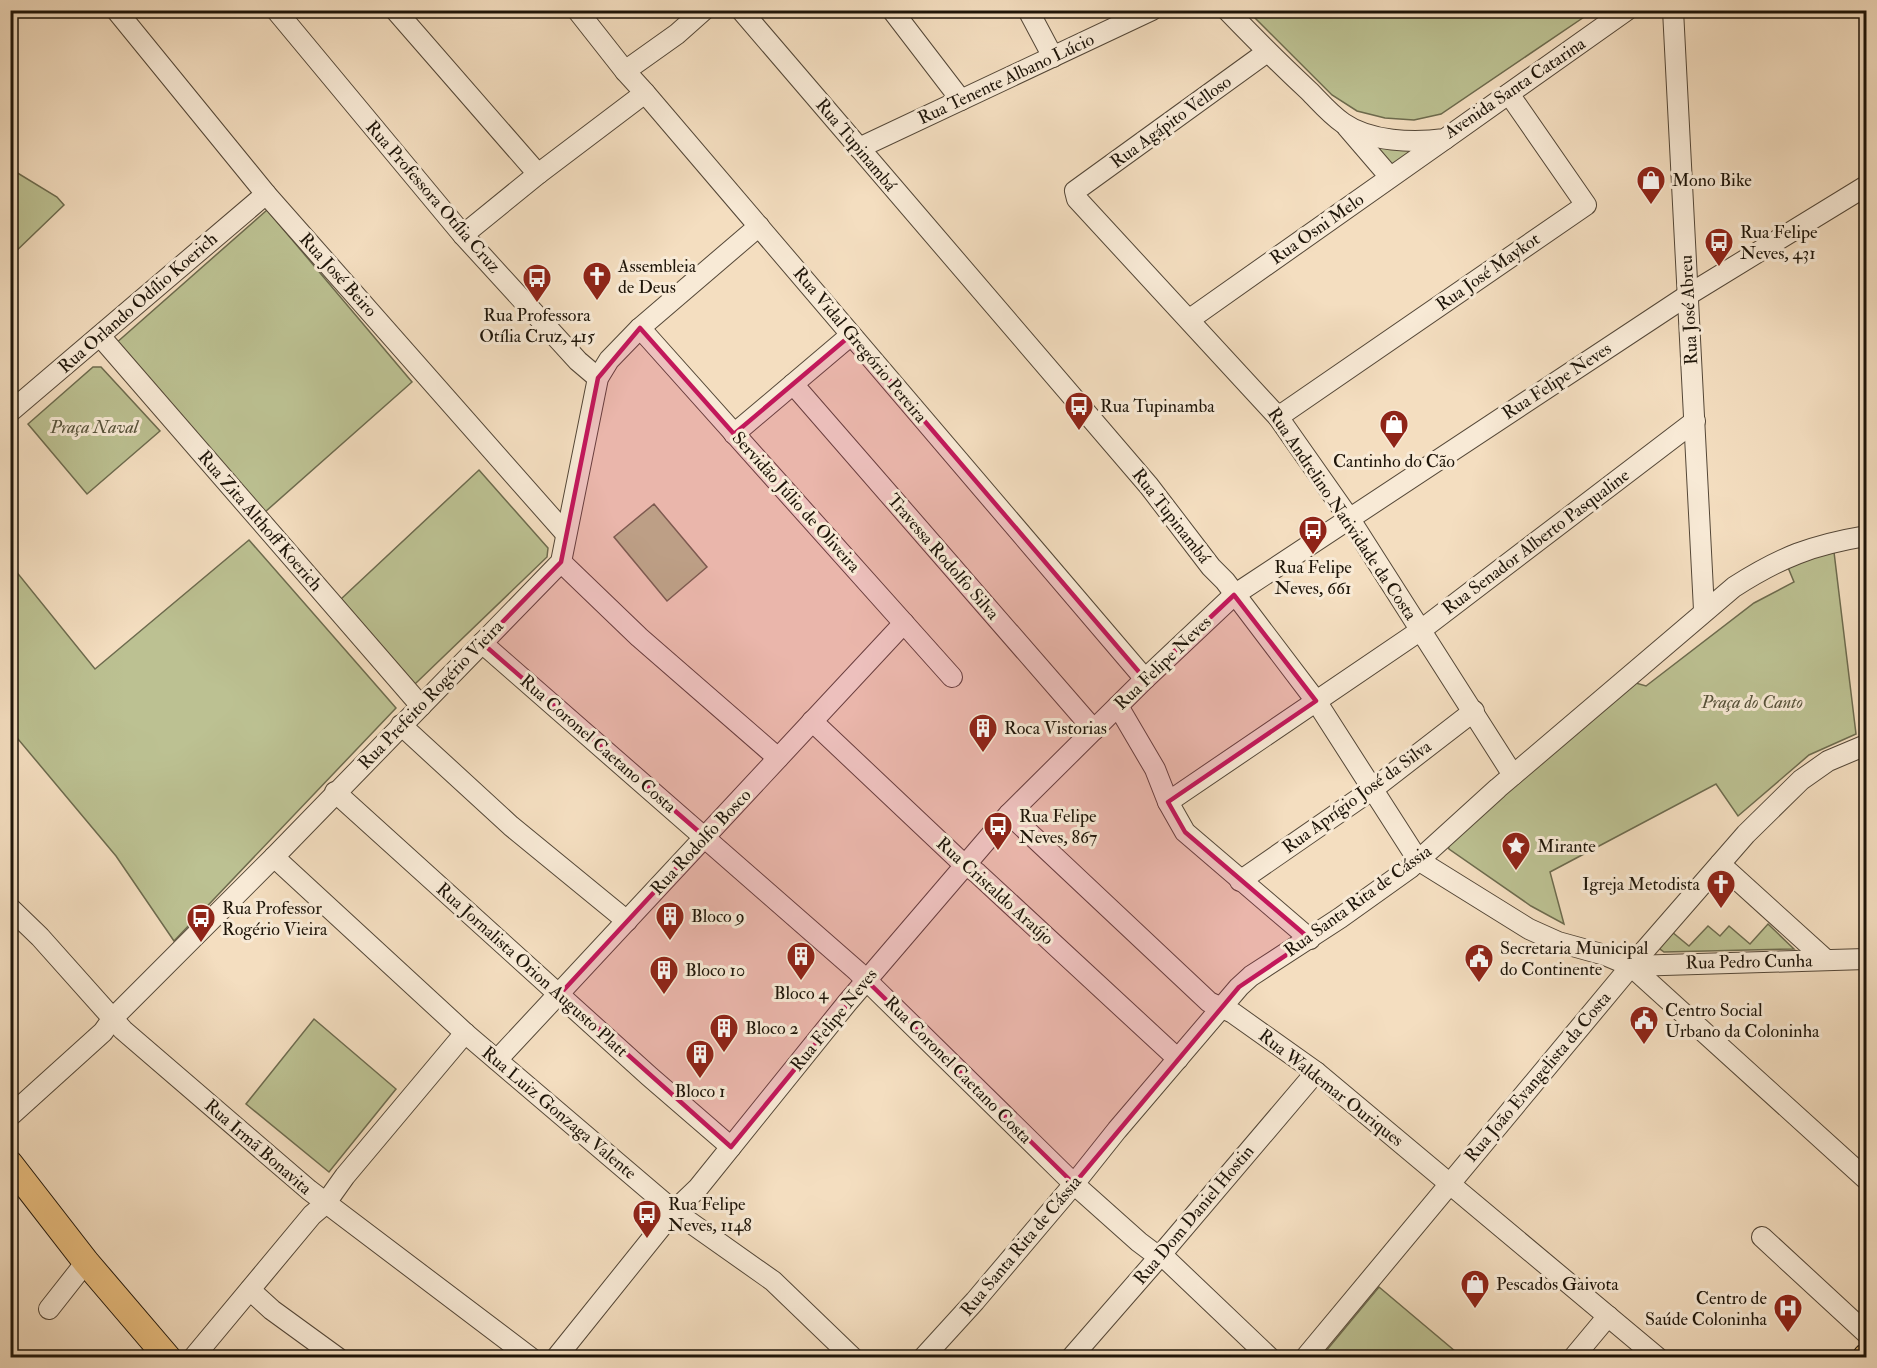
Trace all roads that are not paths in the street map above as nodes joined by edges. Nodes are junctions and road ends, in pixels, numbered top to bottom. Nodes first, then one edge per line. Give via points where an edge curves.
1 (116, 10) edge
2 (276, 10) edge
3 (395, 10) edge
4 (577, 10) edge
5 (704, 10) edge
6 (741, 10) edge
7 (892, 10) edge
8 (1028, 10) edge
9 (1152, 10) edge
10 (1227, 10) edge
11 (1627, 10) edge
12 (1673, 10) edge
13 (1267, 52) junction
14 (1053, 57) junction
15 (625, 71) junction
16 (645, 93) junction
17 (1509, 94) junction
18 (962, 100) junction
19 (1343, 123) junction
20 (1445, 139) junction
21 (859, 148) junction
22 (538, 174) junction
23 (1390, 177) junction
24 (1866, 186) edge
25 (1076, 191) joint
26 (266, 194) junction
27 (759, 226) junction
28 (463, 235) junction
29 (1688, 295) junction
30 (1190, 319) junction
31 (639, 328) junction
32 (851, 335) junction
33 (100, 336) junction
34 (598, 378) junction
35 (793, 384) junction
36 (10, 412) edge
37 (1278, 417) junction
38 (1695, 422) junction
39 (734, 434) junction
40 (1349, 518) junction
41 (566, 534) junction
42 (1866, 536) edge
43 (561, 562) junction
44 (1234, 594) junction
45 (1704, 610) junction
46 (904, 623) junction
47 (1421, 630) junction
48 (482, 643) junction
49 (952, 677) dead end
50 (1144, 679) junction
51 (1316, 701) junction
52 (421, 706) junction
53 (1118, 706) junction
54 (1474, 711) junction
55 (812, 721) junction
56 (401, 725) junction
57 (1094, 730) junction
58 (1866, 745) edge
59 (778, 758) junction
60 (1513, 775) junction
61 (1373, 789) junction
62 (335, 792) junction
63 (1168, 802) junction
64 (1009, 814) junction
65 (705, 837) junction
66 (274, 857) junction
67 (1418, 860) junction
68 (966, 863) junction
69 (1720, 864) junction
70 (1240, 881) junction
71 (10, 908) edge
72 (627, 921) junction
73 (1310, 939) junction
74 (1866, 959) edge
75 (1826, 960) junction
76 (1631, 966) junction
77 (867, 981) junction
78 (560, 994) junction
79 (1223, 1007) junction
80 (113, 1018) junction
81 (465, 1033) junction
82 (1178, 1059) junction
83 (497, 1060) junction
84 (1316, 1072) junction
85 (10, 1116) edge
86 (731, 1147) junction
87 (10, 1164) edge
88 (1866, 1179) edge
89 (1449, 1183) junction
90 (1074, 1184) junction
91 (325, 1204) junction
92 (674, 1211) junction
93 (1762, 1237) dead end
94 (1159, 1257) junction
95 (86, 1262) junction
96 (250, 1290) junction
97 (49, 1309) dead end
98 (1608, 1316) junction
99 (1866, 1334) edge
100 (168, 1358) edge
101 (193, 1358) edge
102 (338, 1358) edge
103 (531, 1358) edge
104 (556, 1358) edge
105 (853, 1358) edge
106 (923, 1358) edge
107 (1071, 1358) edge
108 (1270, 1358) edge
109 (1305, 1358) edge
110 (1573, 1358) edge
111 (1658, 1358) edge

1 - 26 street, Rua José Beiro
2 - 28 street, Rua Professora Otília Cruz
3 - 22 street
4 - 15 street, Rua Vidal Gregório Pereira
5 - 15 street
6 - 21 street, Rua Tupinambá
7 - 18 street
8 - 14 street
9 - 14 street, Rua Tenente Albano Lúcio
10 - 13 street, Avenida Santa Catarina
11 - 17 street, Avenida Santa Catarina
12 - 29 street, Rua José Abreu
13 - 19 street, Avenida Santa Catarina
13 - 25 street, Rua Agápito Velloso
14 - 18 street, Rua Tenente Albano Lúcio
15 - 16 street, Rua Vidal Gregório Pereira
16 - 22 street
16 - 27 street, Rua Vidal Gregório Pereira
17 - 20 street, Avenida Santa Catarina
17 - 37 street, Rua José Maykot via 1586,205
18 - 21 street, Rua Tenente Albano Lúcio
19 - 20 street, Avenida Santa Catarina via 1384,139
19 - 23 street
20 - 23 street, Rua Osni Melo
21 - 44 street, Rua Tupinambá via 1149,486
22 - 28 street
23 - 30 street, Rua Osni Melo
24 - 29 street, Rua Felipe Neves
25 - 30 street, Rua Andrelino Natividade da Costa via 1077,200
26 - 33 street, Rua Orlando Odílio Koerich
26 - 41 street, Rua José Beiro
27 - 31 street
27 - 32 street, Rua Vidal Gregório Pereira
28 - 34 street, Rua Professora Otília Cruz
29 - 38 street, Rua José Abreu
29 - 40 street, Rua Felipe Neves
30 - 37 street, Rua Andrelino Natividade da Costa
31 - 34 street
31 - 39 street, Servidão Júlio de Oliveira
32 - 35 street
32 - 50 street, Rua Vidal Gregório Pereira
33 - 36 street, Rua Orlando Odílio Koerich
33 - 52 street, Rua Zita Althoff Koerich
34 - 41 street
35 - 39 street
35 - 57 street, Travessa Rodolfo Silva
37 - 40 street, Rua Andrelino Natividade da Costa
38 - 45 street, Rua José Abreu
38 - 47 street, Rua Senador Alberto Pasqualine
39 - 46 street, Servidão Júlio de Oliveira
40 - 44 street, Rua Felipe Neves
40 - 47 street, Rua Andrelino Natividade da Costa
41 - 43 street
42 - 45 street, Rua Santa Rita de Cássia via 1809,548 1777,561 1734,586
43 - 48 street, Rua Prefeito Rogério Vieira
43 - 59 street via 639,637
44 - 50 street, Rua Felipe Neves
44 - 51 street, Rua Tupinambá
45 - 60 street, Rua Santa Rita de Cássia
46 - 49 street, Servidão Júlio de Oliveira
46 - 55 street, Rua Rodolfo Bosco
47 - 51 street, Rua Senador Alberto Pasqualine
47 - 54 street, Rua Andrelino Natividade da Costa
48 - 52 street, Rua Prefeito Rogério Vieira
48 - 65 street, Rua Coronel Caetano Costa
50 - 53 street, Rua Felipe Neves
51 - 61 street, Rua Tupinambá
51 - 63 street, Rua Senador Alberto Pasqualine
52 - 56 street, Rua Prefeito Rogério Vieira
53 - 57 street, Rua Felipe Neves
53 - 63 street via 1155,769
54 - 60 street, Rua Andrelino Natividade da Costa
54 - 61 street, Rua Aprígio José da Silva
55 - 59 street, Rua Rodolfo Bosco
55 - 68 street, Rua Cristaldo Araújo
56 - 62 street, Rua Prefeito Rogério Vieira
56 - 72 street
57 - 64 street, Rua Felipe Neves
58 - 69 street, Rua João Evangelista da Costa via 1828,761 1801,780
59 - 65 street, Rua Rodolfo Bosco
60 - 67 street, Rua Santa Rita de Cássia
61 - 67 street, Rua Tupinambá
61 - 70 street, Rua Aprígio José da Silva
62 - 66 street, Rua Prefeito Rogério Vieira
62 - 78 street, Rua Jornalista Orion Augusto Platt
63 - 70 street via 1185,832
64 - 68 street, Rua Felipe Neves
64 - 79 street, Rua Waldemar Ouriques via 1209,1002
65 - 72 street, Rua Rodolfo Bosco
65 - 77 street, Rua Coronel Caetano Costa
66 - 80 street, Rua Prefeito Rogério Vieira
66 - 81 street, Rua Luiz Gonzaga Valente
67 - 73 street, Rua Santa Rita de Cássia
67 - 76 street, Rua Tupinambá via 1529,929
68 - 77 street, Rua Felipe Neves
68 - 82 street, Rua Cristaldo Araújo
69 - 75 street
69 - 76 street, Rua João Evangelista da Costa
70 - 73 street
71 - 80 street, Rua Irmã Bonavita
72 - 78 street, Rua Rodolfo Bosco
73 - 79 street, Rua Santa Rita de Cássia via 1251,976
74 - 75 street, Rua Pedro Cunha
75 - 76 street, Rua Pedro Cunha
76 - 88 street
76 - 89 street, Rua João Evangelista da Costa
77 - 86 street, Rua Felipe Neves
77 - 90 street, Rua Coronel Caetano Costa
78 - 83 street, Rua Rodolfo Bosco
78 - 86 street, Rua Jornalista Orion Augusto Platt
79 - 82 street, Rua Santa Rita de Cássia
79 - 84 street, Rua Waldemar Ouriques
80 - 85 street, Rua Prefeito Rogério Vieira via 103,1032
80 - 91 street, Rua Irmã Bonavita
81 - 83 street, Rua Luiz Gonzaga Valente
81 - 91 street
82 - 90 street, Rua Santa Rita de Cássia
83 - 92 street, Rua Luiz Gonzaga Valente
84 - 89 street, Rua Waldemar Ouriques
84 - 94 street, Rua Dom Daniel Hostin
86 - 92 street, Rua Felipe Neves
87 - 95 main road
89 - 98 street, Rua Waldemar Ouriques
89 - 109 street, Rua João Evangelista da Costa
90 - 94 street, Rua Coronel Caetano Costa
90 - 106 street, Rua Santa Rita de Cássia
91 - 96 street
91 - 103 street, Rua Irmã Bonavita
92 - 104 street, Rua Felipe Neves
92 - 105 street, Rua Luiz Gonzaga Valente via 773,1281
93 - 99 street
94 - 107 street, Rua Dom Daniel Hostin
94 - 108 street, Rua Coronel Caetano Costa via 1166,1259
95 - 97 street
95 - 100 main road
96 - 101 street
96 - 102 street
98 - 110 street
98 - 111 street, Rua Waldemar Ouriques

